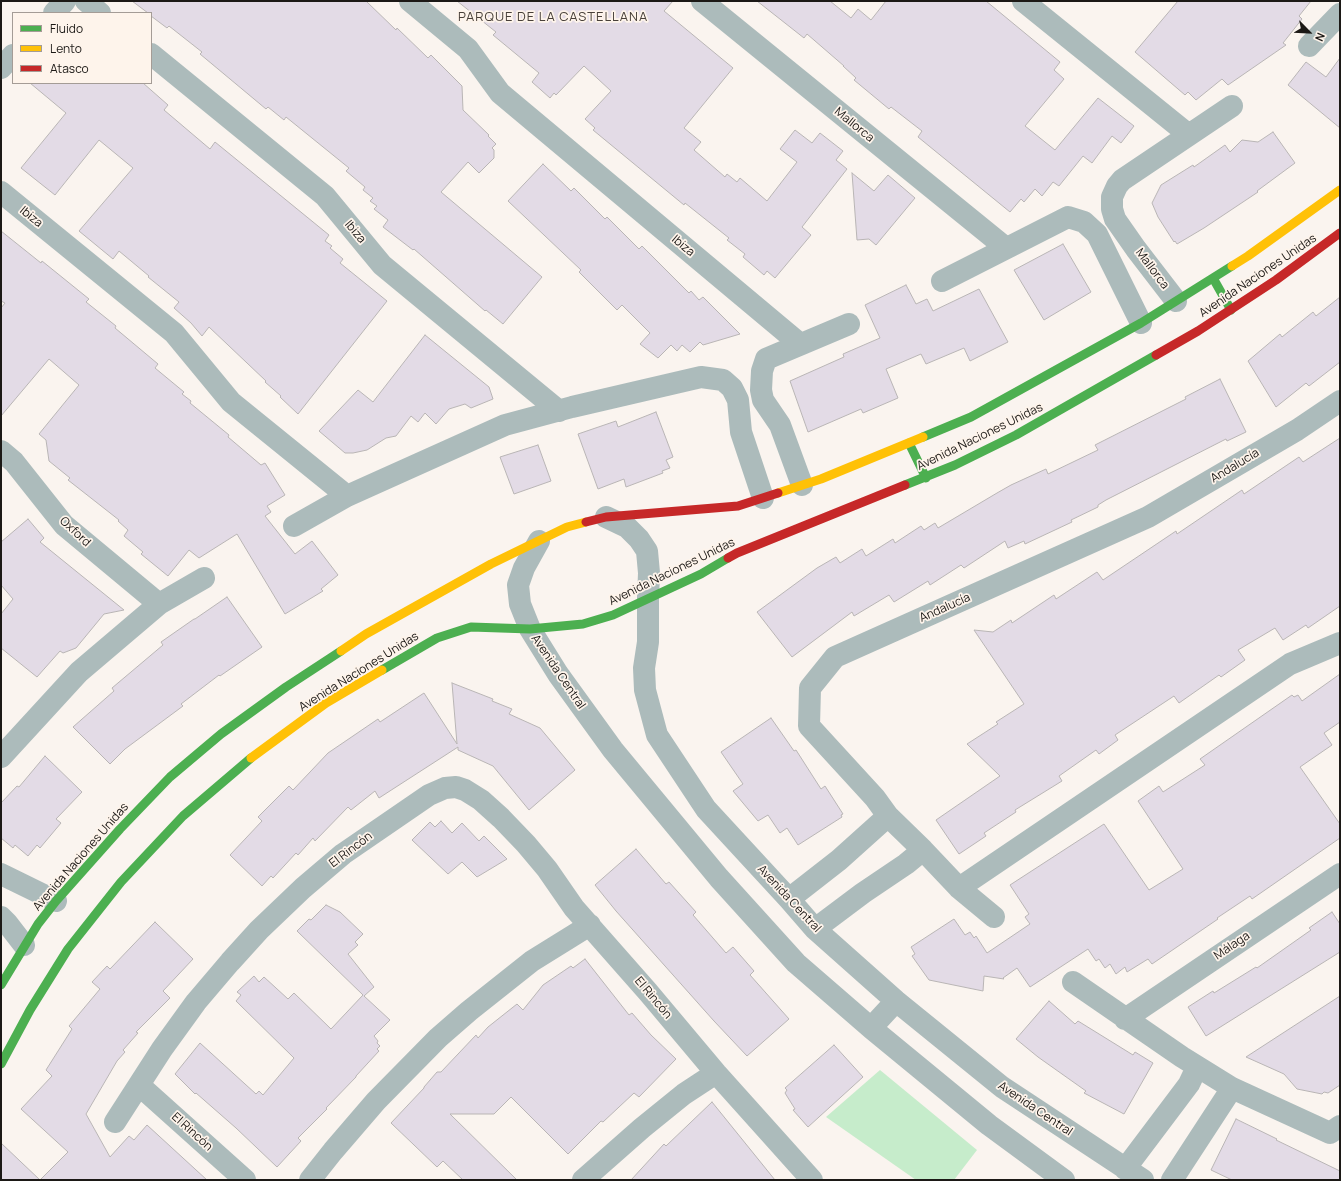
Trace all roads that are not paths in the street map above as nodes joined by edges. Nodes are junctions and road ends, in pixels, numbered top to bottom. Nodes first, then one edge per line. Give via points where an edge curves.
1 (65, 1) edge
2 (86, 1) edge
3 (410, 1) edge
4 (702, 1) edge
5 (1023, 1) edge
6 (55, 12) edge
7 (99, 12) edge
8 (1340, 14) edge
9 (1309, 46) dead end
10 (152, 55) edge
11 (12, 56) edge
12 (1, 68) edge
13 (1232, 106) dead end
14 (1189, 135) junction
15 (1340, 190) edge
16 (1, 192) edge
17 (1340, 234) edge
18 (1006, 248) junction
19 (1213, 278) junction
20 (942, 281) dead end
21 (1176, 301) junction
22 (1231, 310) junction
23 (1142, 323) junction
24 (849, 324) dead end
25 (800, 344) junction
26 (1340, 401) edge
27 (559, 411) junction
28 (909, 443) junction
29 (1, 451) edge
30 (926, 478) junction
31 (802, 485) junction
32 (347, 496) junction
33 (763, 498) junction
34 (606, 517) junction
35 (294, 526) dead end
36 (538, 541) junction
37 (204, 578) dead end
38 (648, 598) junction
39 (158, 604) junction
40 (530, 629) junction
41 (1340, 643) edge
42 (5, 746) edge
43 (888, 816) junction
44 (923, 850) junction
45 (1, 874) edge
46 (1340, 874) edge
47 (959, 888) junction
48 (789, 899) junction
49 (56, 901) junction
50 (1, 917) edge
51 (994, 917) dead end
52 (590, 925) junction
53 (815, 929) junction
54 (24, 945) junction
55 (1073, 982) dead end
56 (1, 985) edge
57 (896, 1001) junction
58 (1125, 1018) junction
59 (871, 1028) junction
60 (1, 1064) edge
61 (1197, 1067) junction
62 (716, 1073) junction
63 (139, 1084) junction
64 (1232, 1088) junction
65 (116, 1122) dead end
66 (1340, 1126) edge
67 (1134, 1174) edge
68 (245, 1180) edge
69 (310, 1180) edge
70 (584, 1180) edge
71 (812, 1180) edge
72 (1064, 1180) edge
73 (1172, 1180) edge

1 - 6 street
2 - 7 street
3 - 25 street, Ibiza via 468,49 500,94
4 - 18 street, Mallorca
5 - 14 street
8 - 9 street
10 - 27 street, Ibiza via 325,196 382,265
11 - 12 street
13 - 14 street, Mallorca
14 - 21 street, Mallorca via 1122,180 1112,197 1115,219
15 - 19 street, Avenida Naciones Unidas
16 - 32 street, Ibiza via 174,333 231,402
17 - 22 street, Avenida Naciones Unidas
18 - 20 street
18 - 23 street via 1068,217 1084,222 1097,234
19 - 21 street, Avenida Naciones Unidas
19 - 22 street
21 - 23 street, Avenida Naciones Unidas
22 - 30 street, Avenida Naciones Unidas via 1016,435
23 - 28 street, Avenida Naciones Unidas via 971,417
24 - 25 street
25 - 31 street via 766,359 762,371 761,390 763,400 780,425
26 - 43 street, Andalucía via 1296,430 1148,517 835,657 810,688 809,726 875,798
27 - 32 street via 505,425
27 - 33 street via 701,377 723,380 732,388 738,400 741,432
28 - 30 street
28 - 31 street, Avenida Naciones Unidas
29 - 39 street, Oxford via 14,462 64,525
30 - 38 street, Avenida Naciones Unidas via 737,553 701,574
31 - 33 street, Avenida Naciones Unidas
32 - 35 street
33 - 34 street, Avenida Naciones Unidas via 738,506
34 - 36 street, Avenida Naciones Unidas via 567,527
34 - 38 street, Avenida Central via 627,527 647,551
36 - 40 street, Avenida Central via 518,586 520,604
36 - 49 street, Avenida Naciones Unidas via 491,564 366,634 221,734 170,777
37 - 39 street
38 - 40 street, Avenida Naciones Unidas via 613,615 583,624
38 - 48 street, Avenida Central via 645,690 657,735 706,809
39 - 42 street via 79,672
40 - 59 street, Avenida Central via 558,674 613,750 719,878 796,963
40 - 60 street, Avenida Naciones Unidas via 471,626 437,638 326,703 250,759 183,816 120,882 68,949 30,1010
41 - 47 street via 1290,664
43 - 44 street, Andalucía
43 - 48 street via 839,860
44 - 47 street
44 - 53 street
45 - 49 street
46 - 58 street, Málaga
47 - 51 street
48 - 53 street, Avenida Central
49 - 54 street, Avenida Naciones Unidas
50 - 54 street
52 - 62 street, El Rincón
52 - 63 street, El Rincón via 574,908 543,864 501,818 465,790 456,787 445,788 429,795 343,854 259,930 196,1002
52 - 69 street via 532,961 438,1038 376,1101
53 - 57 street, Avenida Central
54 - 56 street, Avenida Naciones Unidas
55 - 58 street
57 - 59 street
57 - 67 street, Avenida Central via 1002,1087
58 - 61 street
59 - 72 street, Avenida Central via 989,1125
61 - 64 street
61 - 67 street via 1190,1084
62 - 70 street via 684,1094 642,1128
62 - 71 street, El Rincón
63 - 65 street, El Rincón
63 - 68 street, El Rincón
64 - 66 street via 1330,1133
64 - 73 street

